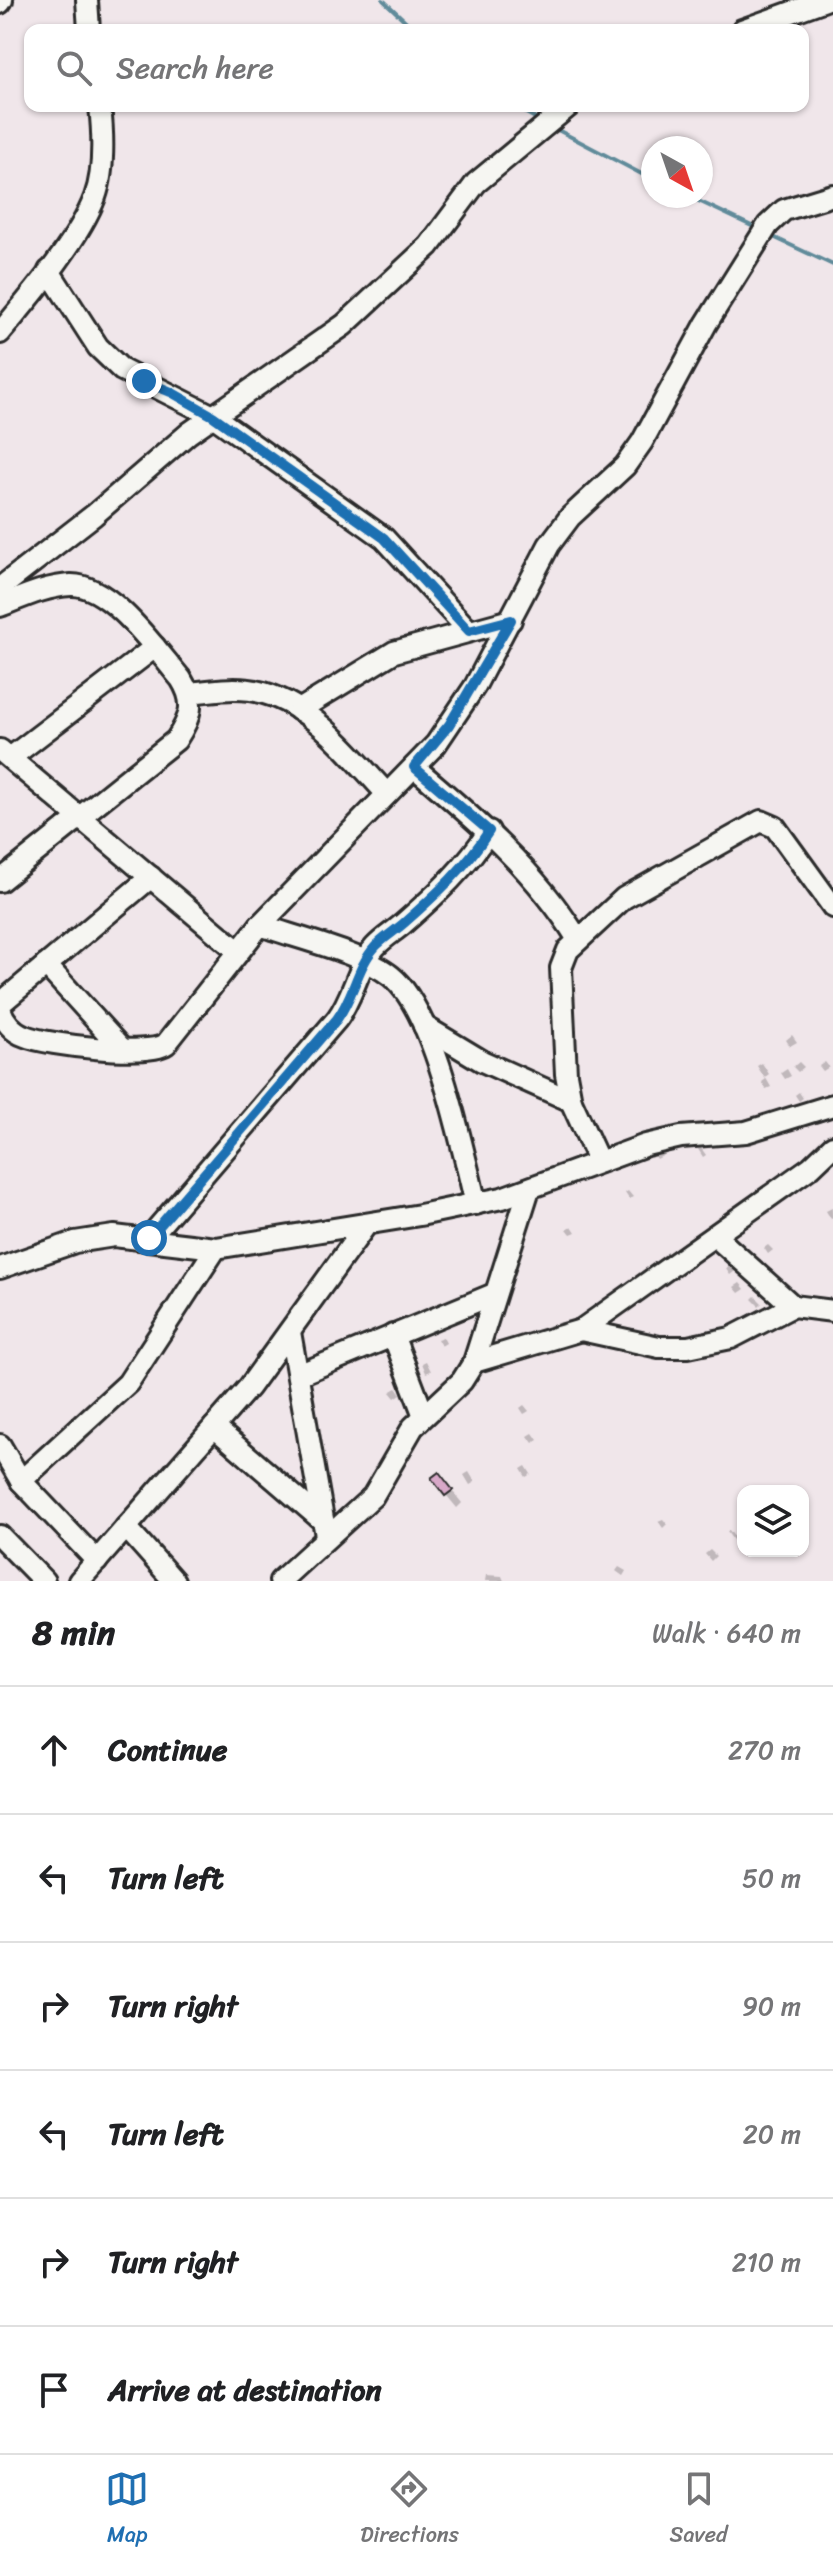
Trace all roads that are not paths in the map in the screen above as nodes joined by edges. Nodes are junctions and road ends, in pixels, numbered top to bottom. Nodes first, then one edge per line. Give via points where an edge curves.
1 (87, 0) edge
2 (825, 0) edge
3 (89, 24) edge
4 (759, 24) edge
5 (100, 112) edge
6 (562, 112) edge
7 (833, 195) edge
8 (49, 271) junction
9 (0, 333) edge
10 (213, 416) junction
11 (0, 588) edge
12 (0, 606) edge
13 (511, 620) junction
14 (469, 631) junction
15 (155, 647) junction
16 (190, 693) junction
17 (299, 710) junction
18 (5, 754) edge
19 (414, 767) junction
20 (387, 794) junction
21 (79, 818) junction
22 (489, 831) junction
23 (151, 877) junction
24 (0, 881) edge
25 (833, 907) edge
26 (260, 925) junction
27 (577, 938) junction
28 (238, 951) junction
29 (364, 961) junction
30 (46, 965) junction
31 (0, 1006) edge
32 (424, 1026) junction
33 (122, 1049) junction
34 (571, 1101) junction
35 (833, 1105) edge
36 (833, 1146) edge
37 (599, 1162) junction
38 (529, 1189) junction
39 (476, 1204) junction
40 (366, 1225) junction
41 (715, 1236) junction
42 (149, 1238) junction
43 (216, 1248) junction
44 (0, 1268) edge
45 (494, 1294) junction
46 (793, 1306) junction
47 (833, 1311) edge
48 (581, 1330) junction
49 (290, 1332) junction
50 (393, 1335) junction
51 (474, 1362) junction
52 (298, 1375) junction
53 (424, 1416) junction
54 (214, 1427) junction
55 (0, 1445) edge
56 (21, 1481) junction
57 (126, 1527) junction
58 (325, 1529) junction
59 (0, 1536) edge
60 (97, 1561) junction
61 (44, 1581) edge
62 (79, 1581) edge
63 (174, 1581) edge
64 (280, 1581) edge

1 - 3 street
2 - 4 street
5 - 8 street via 101,163 94,199
6 - 10 street via 476,183 429,246 344,325
7 - 13 street via 784,210 768,225 747,253 642,442 549,545
8 - 9 street
8 - 10 street via 98,347 115,364
10 - 11 street
10 - 14 street via 384,538
12 - 15 street via 74,584 105,596
13 - 14 street
13 - 19 street via 436,744
14 - 17 street via 394,652
15 - 16 street
15 - 18 street
16 - 17 street via 242,689 265,693
16 - 21 street via 190,720 176,740
17 - 20 street
18 - 21 street
19 - 20 street
19 - 22 street
20 - 26 street
21 - 23 street
21 - 24 street
22 - 27 street via 562,913
22 - 29 street via 461,869
23 - 28 street
23 - 30 street
25 - 27 street via 775,827 761,821 657,876
26 - 28 street
26 - 29 street
27 - 34 street via 561,968
28 - 33 street via 166,1044 146,1052
29 - 32 street via 399,984
29 - 42 street via 337,1019
30 - 31 street
30 - 33 street
31 - 33 street via 4,1019 25,1036
32 - 34 street via 482,1061
32 - 39 street
34 - 37 street
35 - 37 street via 746,1132 681,1137
36 - 41 street
37 - 38 street
38 - 39 street
38 - 45 street
39 - 40 street
40 - 43 street
40 - 49 street
41 - 46 street
41 - 48 street
42 - 43 street
42 - 44 street via 75,1242
43 - 56 street via 128,1383
45 - 50 street
45 - 51 street
46 - 47 street
46 - 48 street via 731,1338 688,1347 659,1347
48 - 51 street
49 - 52 street
49 - 54 street
50 - 52 street
50 - 53 street
51 - 53 street via 462,1381
52 - 58 street
53 - 58 street via 373,1496
54 - 57 street
54 - 58 street
55 - 56 street
56 - 60 street
57 - 60 street
57 - 63 street
58 - 64 street
59 - 61 street
60 - 62 street

